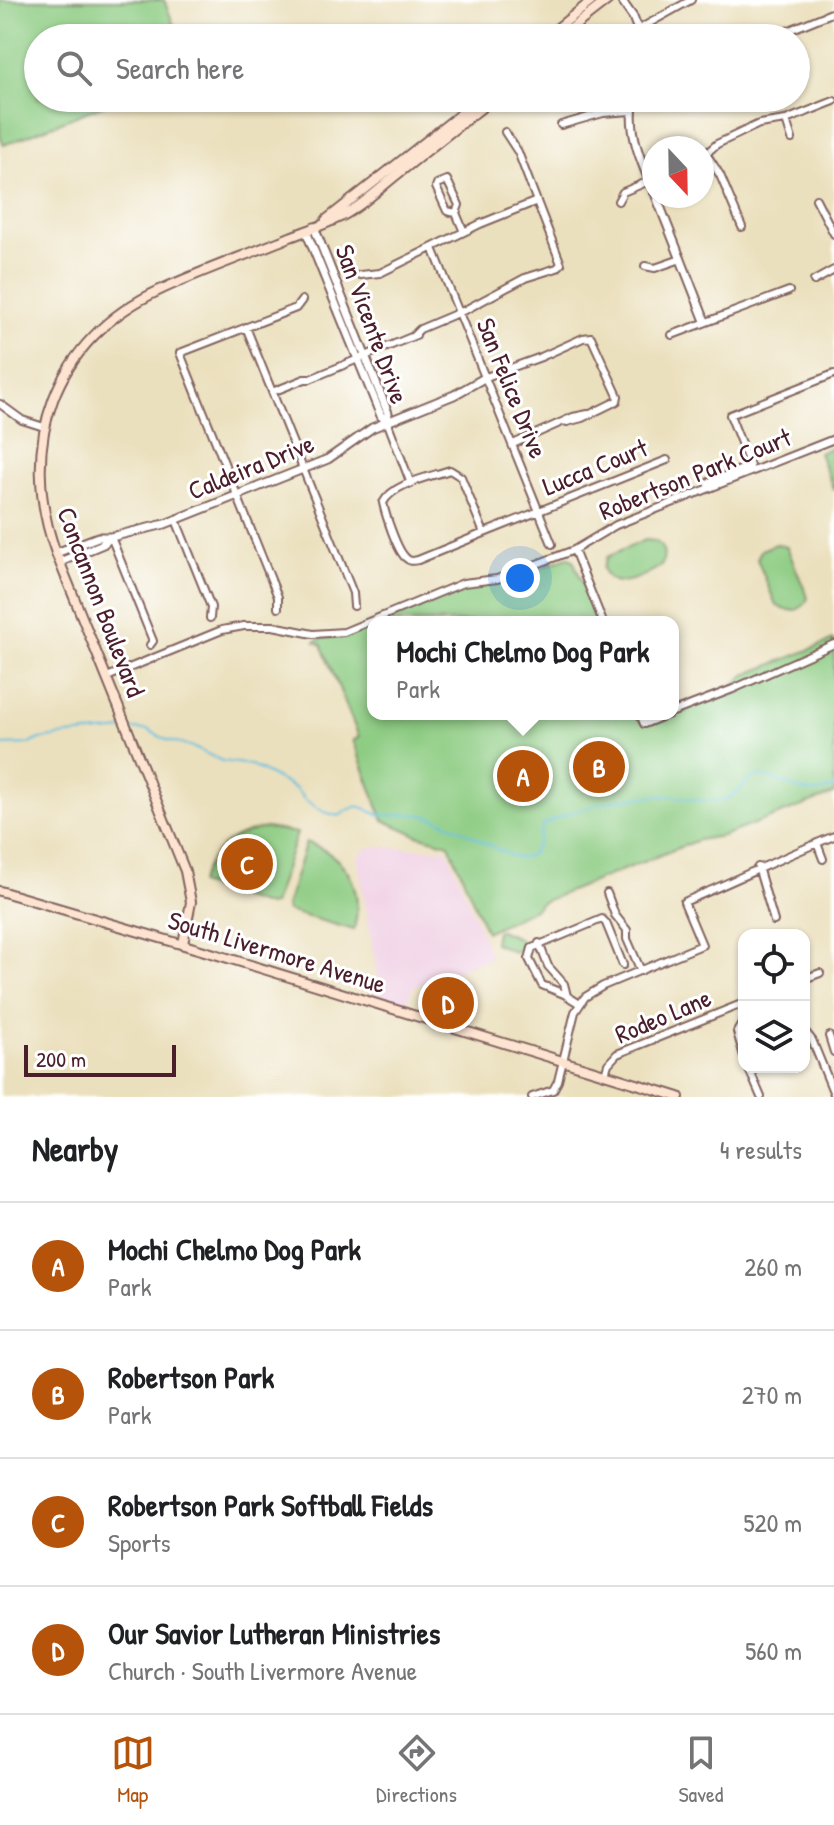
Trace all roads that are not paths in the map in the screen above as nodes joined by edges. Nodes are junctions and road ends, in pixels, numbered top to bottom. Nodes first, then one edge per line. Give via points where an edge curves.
1 (593, 0) edge
2 (608, 0) edge
3 (621, 0) edge
4 (691, 0) edge
5 (834, 12) edge
6 (563, 24) edge
7 (577, 24) edge
8 (634, 24) edge
9 (655, 24) edge
10 (804, 24) edge
11 (834, 101) edge
12 (810, 110) edge
13 (463, 112) edge
14 (476, 112) edge
15 (617, 112) edge
16 (631, 112) edge
17 (806, 112) edge
18 (786, 120) junction
19 (561, 125) dead end
20 (505, 132) dead end
21 (792, 139) dead end
22 (714, 147) edge
23 (642, 157) edge
24 (714, 168) edge
25 (642, 184) edge
26 (816, 199) dead end
27 (537, 201) junction
28 (618, 201) dead end
29 (661, 208) edge
30 (456, 213) junction
31 (742, 227) dead end
32 (313, 228) junction
33 (464, 232) junction
34 (834, 234) edge
35 (433, 248) junction
36 (681, 259) junction
37 (645, 266) dead end
38 (834, 270) edge
39 (360, 275) dead end
40 (814, 281) dead end
41 (789, 291) dead end
42 (302, 300) dead end
43 (459, 313) junction
44 (705, 321) junction
45 (246, 327) junction
46 (672, 335) dead end
47 (360, 357) junction
48 (834, 374) edge
49 (486, 377) junction
50 (272, 392) junction
51 (0, 404) edge
52 (387, 421) junction
53 (44, 427) junction
54 (834, 439) edge
55 (513, 444) junction
56 (667, 460) dead end
57 (303, 469) junction
58 (707, 483) dead end
59 (411, 484) junction
60 (238, 495) junction
61 (539, 511) junction
62 (176, 520) junction
63 (484, 533) junction
64 (111, 537) junction
65 (552, 544) dead end
66 (574, 550) junction
67 (58, 557) junction
68 (354, 606) dead end
69 (278, 608) dead end
70 (383, 616) edge
71 (601, 616) edge
72 (210, 618) dead end
73 (367, 623) edge
74 (834, 644) edge
75 (150, 645) dead end
76 (107, 677) junction
77 (679, 710) edge
78 (834, 836) edge
79 (817, 843) junction
80 (823, 859) dead end
81 (758, 867) junction
82 (0, 891) edge
83 (607, 893) dead end
84 (615, 915) junction
85 (604, 921) junction
86 (774, 921) dead end
87 (539, 943) junction
88 (183, 944) junction
89 (631, 947) junction
90 (618, 952) junction
91 (623, 965) dead end
92 (641, 971) junction
93 (820, 973) dead end
94 (810, 977) edge
95 (567, 996) junction
96 (580, 1004) junction
97 (738, 1005) edge
98 (829, 1036) dead end
99 (810, 1038) edge
100 (834, 1052) edge
101 (565, 1062) junction
102 (751, 1073) edge
103 (605, 1074) junction
104 (834, 1094) edge
105 (532, 1097) edge
106 (679, 1097) edge
107 (761, 1097) edge

1 - 6 main road
2 - 7 main road
3 - 8 street
4 - 9 street
5 - 10 street
11 - 12 street
13 - 32 main road, Concannon Boulevard
14 - 32 main road, Concannon Boulevard via 362,203
15 - 19 street
16 - 23 street
17 - 18 street
18 - 21 street
18 - 22 street via 759,124
20 - 27 street
24 - 31 street
25 - 28 street via 623,192
26 - 34 street
27 - 33 street
27 - 43 street via 561,264
29 - 36 street
30 - 30 street via 459,205 449,182 437,184 444,208
30 - 33 street
32 - 47 street, San Vicente Drive
32 - 53 main road, Concannon Boulevard via 161,289 125,309 76,357
33 - 35 street
35 - 39 street via 380,273
35 - 43 street, San Felice Drive
36 - 37 street
36 - 44 street
38 - 40 street
41 - 44 street
42 - 45 street via 296,308
43 - 47 street
43 - 49 street, San Felice Drive
44 - 46 street
45 - 50 street
45 - 60 street via 180,353
47 - 50 street
47 - 52 street, San Vicente Drive via 388,413
48 - 58 street via 730,415 750,466
49 - 52 street, Caldeira Drive
49 - 55 street, San Felice Drive
49 - 55 street via 588,337 595,340 618,396 614,404
50 - 57 street
51 - 53 street
52 - 57 street, Caldeira Drive
52 - 59 street
53 - 67 main road, Concannon Boulevard via 42,503
54 - 66 street, Robertson Park Court via 616,525
55 - 61 street, San Felice Drive
56 - 61 street, Lucca Court
57 - 60 street, Caldeira Drive
57 - 68 street
59 - 63 street via 450,470 458,473
59 - 63 street, Lucca Court via 392,492 383,503 407,560
60 - 62 street, Caldeira Drive
60 - 69 street via 278,595
61 - 63 street, Lucca Court
61 - 65 street, San Felice Drive
62 - 64 street, Caldeira Drive
62 - 72 street via 211,607
64 - 67 street, Caldeira Drive via 98,537
64 - 75 street via 153,641
66 - 70 street, Robertson Park Court via 497,579 463,583
66 - 71 street
67 - 76 main road, Concannon Boulevard
73 - 76 street, Robertson Park Court via 344,632 313,634 273,626 222,630
74 - 77 street
76 - 88 main road, Concannon Boulevard via 190,887
78 - 79 street
79 - 80 street
79 - 81 street
81 - 86 street
81 - 92 street via 684,902 702,945
82 - 88 main road, South Livermore Avenue
83 - 84 street
84 - 85 street
84 - 89 street via 627,930
85 - 87 street
85 - 90 street
87 - 95 street
87 - 95 street via 529,959 539,981
88 - 101 main road, South Livermore Avenue
89 - 90 street
89 - 92 street
90 - 91 street
92 - 96 street via 592,992
93 - 94 street
95 - 96 street
96 - 101 street
97 - 103 street, Rodeo Lane via 617,1054
98 - 100 street
99 - 104 street
101 - 103 main road, South Livermore Avenue
101 - 105 street via 553,1090
102 - 107 street
103 - 106 main road, South Livermore Avenue

